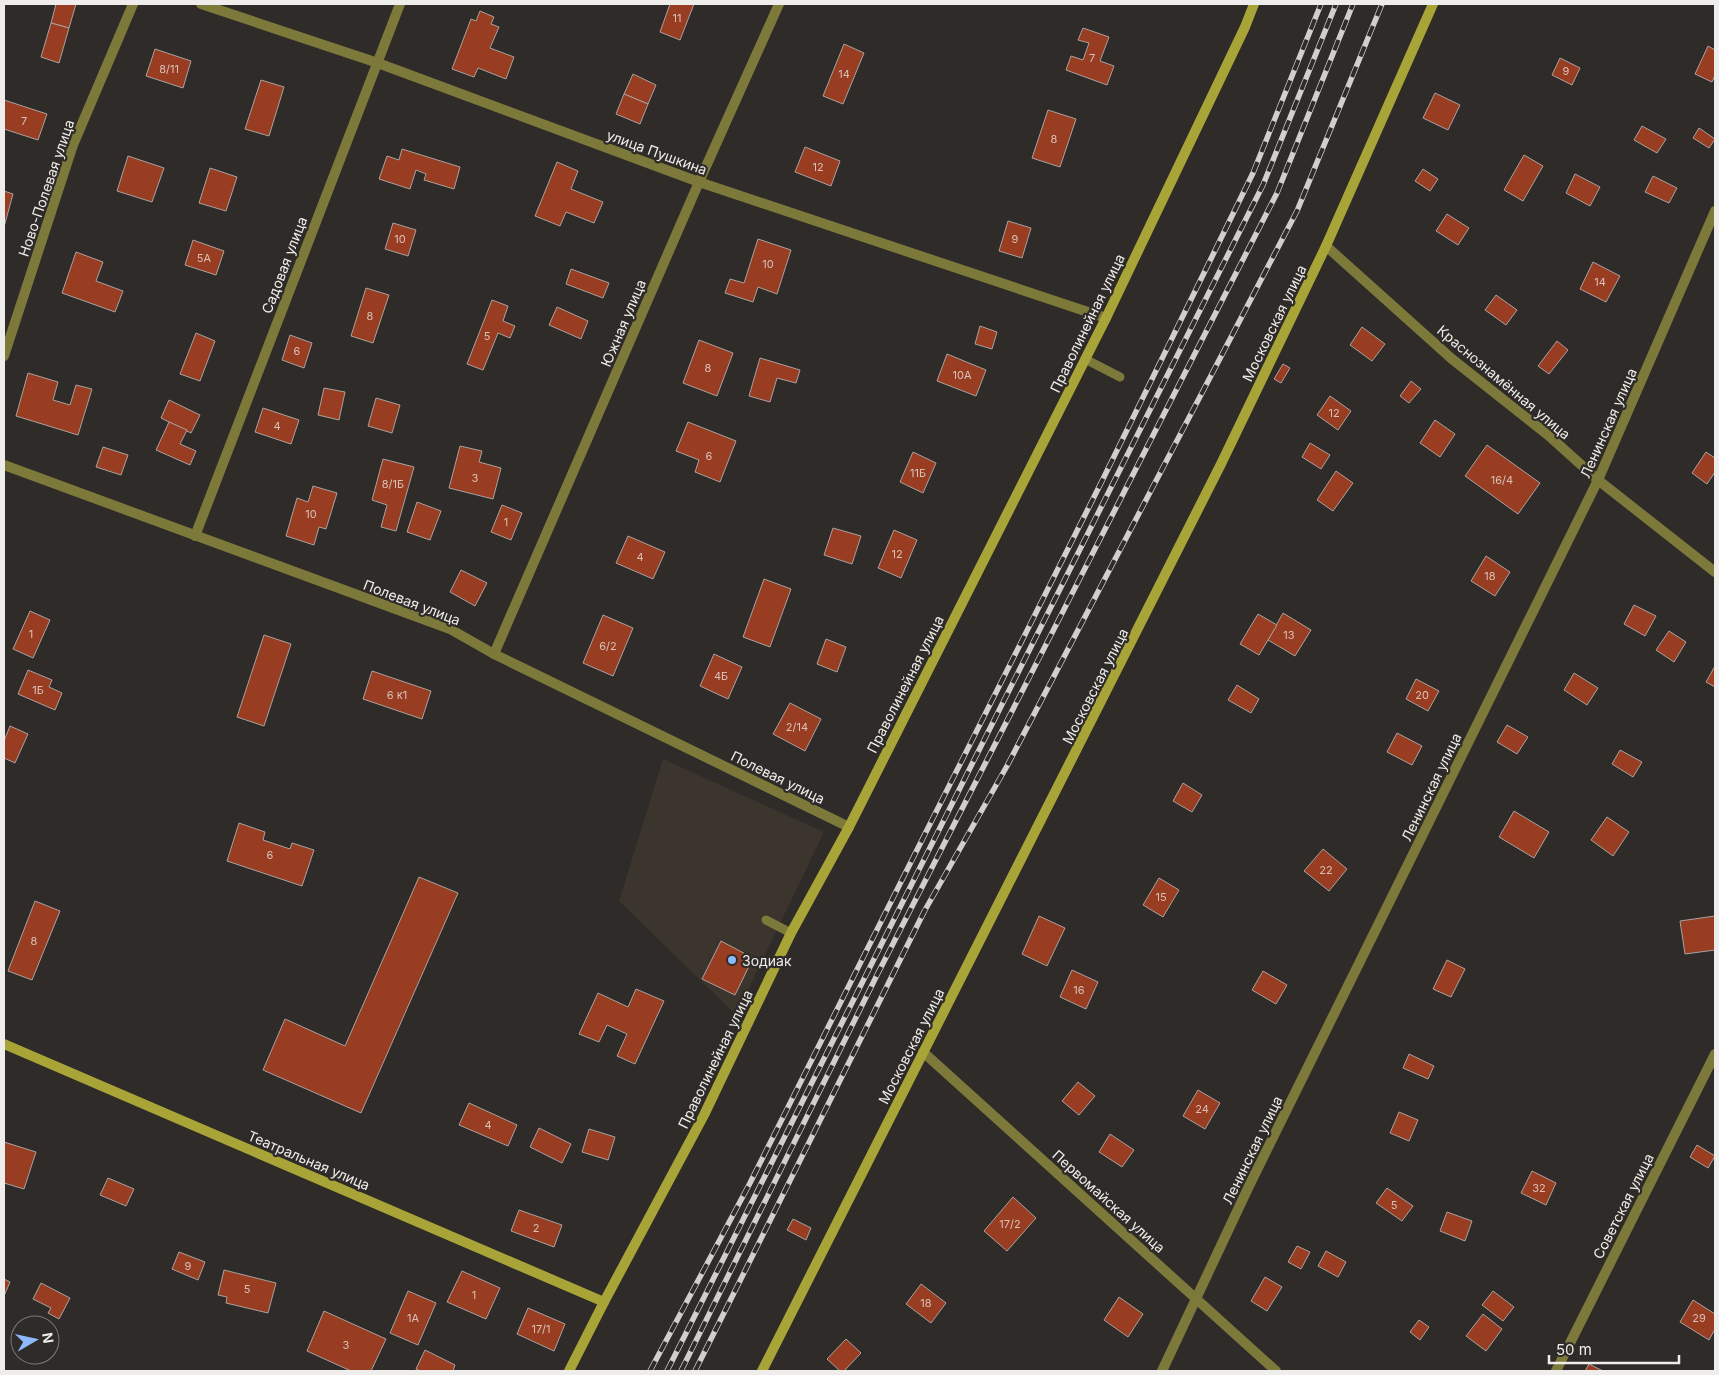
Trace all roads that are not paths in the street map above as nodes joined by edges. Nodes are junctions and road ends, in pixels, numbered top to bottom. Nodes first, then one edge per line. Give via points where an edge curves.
1 (133, 4) edge
2 (201, 4) edge
3 (400, 4) edge
4 (779, 4) edge
5 (1254, 4) edge
6 (1434, 4) edge
7 (375, 62) junction
8 (699, 182) junction
9 (1715, 211) edge
10 (1326, 246) junction
11 (1106, 318) junction
12 (4, 356) edge
13 (1085, 359) junction
14 (1120, 376) dead end
15 (4, 465) edge
16 (1598, 480) junction
17 (195, 536) junction
18 (1715, 572) edge
19 (494, 654) junction
20 (849, 827) junction
21 (766, 920) dead end
22 (790, 934) junction
23 (4, 1044) edge
24 (923, 1052) junction
25 (1715, 1054) edge
26 (1195, 1298) junction
27 (604, 1302) junction
28 (569, 1371) edge
29 (762, 1371) edge
30 (1162, 1371) edge
31 (1276, 1371) edge
32 (1556, 1371) edge

1 - 12 street, Ново-Полевая улица via 73,145
2 - 7 street, улица Пушкина
3 - 7 street, Садовая улица
4 - 8 street, Южная улица
5 - 11 main road, Праволинейная улица
6 - 10 main road, Московская улица
7 - 8 street, улица Пушкина
7 - 17 street, Садовая улица
8 - 11 street, улица Пушкина
8 - 19 street, Южная улица
9 - 16 street, Ленинская улица
10 - 16 street, Краснознамённая улица via 1452,359 1548,435
10 - 24 main road, Московская улица via 1156,596
11 - 13 main road, Праволинейная улица
13 - 14 lane
13 - 20 main road, Праволинейная улица
15 - 17 street, Полевая улица
16 - 18 street, Краснознамённая улица
16 - 26 street, Ленинская улица
17 - 19 street, Полевая улица via 450,629
19 - 20 street, Полевая улица
20 - 22 main road, Праволинейная улица
21 - 22 lane
22 - 27 main road, Праволинейная улица via 704,1115
23 - 27 main road, Театральная улица
24 - 26 street, Первомайская улица
24 - 29 main road, Московская улица
25 - 32 street, Советская улица
26 - 30 street, Ленинская улица
26 - 31 street, Первомайская улица
27 - 28 main road, Праволинейная улица

